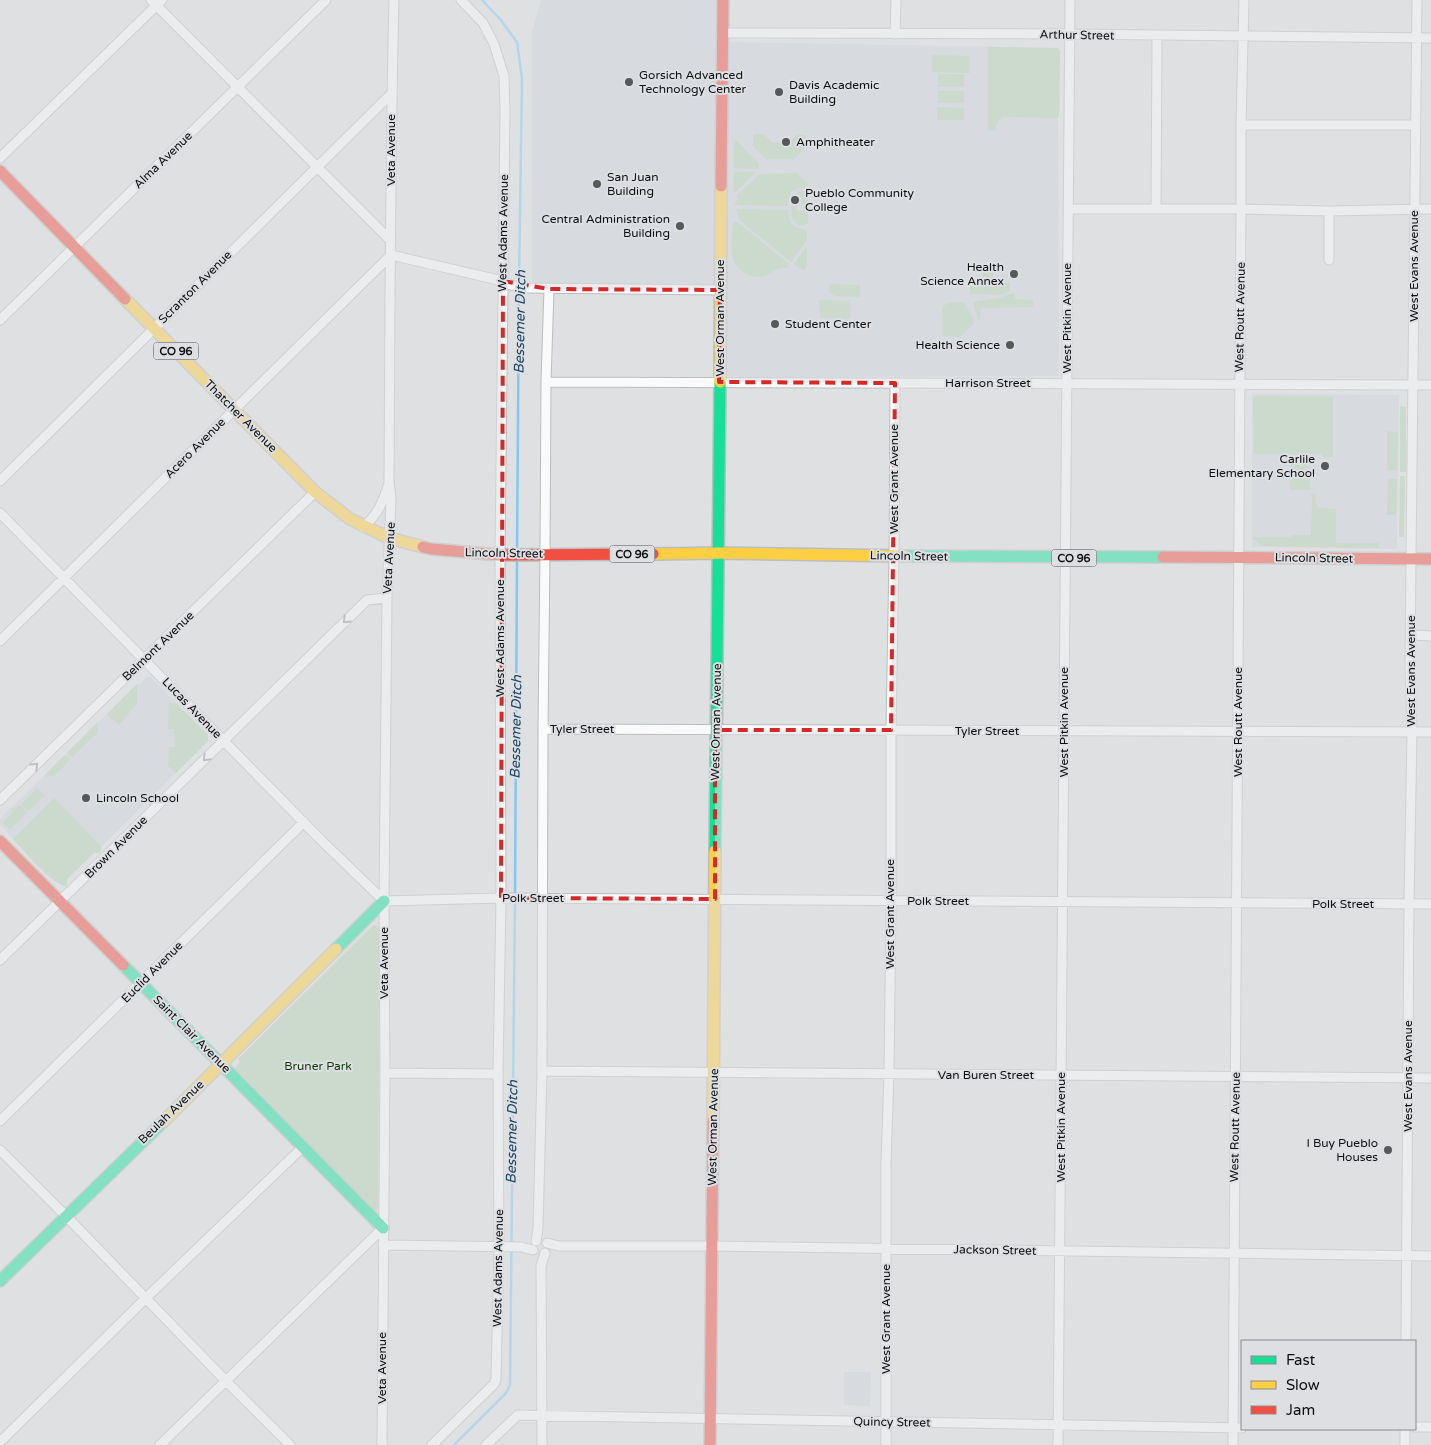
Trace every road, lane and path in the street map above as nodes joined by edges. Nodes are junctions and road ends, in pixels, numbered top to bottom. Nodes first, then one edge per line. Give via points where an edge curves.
1 (326, 0) edge
2 (394, 0) edge
3 (461, 0) edge
4 (723, 0) edge
5 (896, 0) edge
6 (1070, 0) edge
7 (1244, 0) edge
8 (1417, 0) edge
9 (157, 2) edge
10 (722, 33) junction
11 (895, 34) junction
12 (1070, 34) junction
13 (1158, 36) junction
14 (1244, 36) junction
15 (1417, 38) junction
16 (1431, 38) edge
17 (238, 87) junction
18 (392, 93) junction
19 (1241, 125) junction
20 (1416, 125) junction
21 (0, 158) edge
22 (317, 167) junction
23 (0, 171) edge
24 (1068, 209) junction
25 (1156, 209) junction
26 (1242, 209) junction
27 (1414, 209) junction
28 (1431, 209) edge
29 (1329, 211) junction
30 (391, 241) junction
31 (74, 246) junction
32 (390, 256) junction
33 (1329, 260) dead end
34 (507, 283) junction
35 (549, 289) junction
36 (720, 290) junction
37 (0, 320) edge
38 (154, 328) junction
39 (546, 382) junction
40 (719, 382) junction
41 (895, 383) junction
42 (1067, 384) junction
43 (1239, 384) junction
44 (1413, 385) junction
45 (1431, 385) edge
46 (234, 410) junction
47 (0, 481) edge
48 (389, 481) junction
49 (316, 492) junction
50 (0, 513) edge
51 (364, 527) junction
52 (389, 538) junction
53 (718, 553) junction
54 (540, 554) junction
55 (505, 555) junction
56 (894, 556) junction
57 (1239, 557) junction
58 (1066, 558) junction
59 (1411, 559) junction
60 (1431, 559) edge
61 (64, 578) junction
62 (387, 598) junction
63 (1411, 635) junction
64 (1431, 636) edge
65 (0, 641) edge
66 (145, 659) junction
67 (543, 729) junction
68 (716, 730) junction
69 (891, 730) junction
70 (1064, 731) junction
71 (1238, 731) junction
72 (1412, 732) junction
73 (1431, 732) edge
74 (224, 740) junction
75 (0, 800) edge
76 (304, 822) junction
77 (0, 841) edge
78 (501, 898) junction
79 (543, 898) junction
80 (715, 899) junction
81 (891, 900) junction
82 (61, 901) junction
83 (384, 901) junction
84 (1063, 902) junction
85 (1236, 903) junction
86 (1409, 904) junction
87 (1431, 904) edge
88 (0, 960) edge
89 (141, 983) junction
90 (222, 1064) junction
91 (542, 1071) junction
92 (384, 1073) junction
93 (713, 1073) junction
94 (498, 1074) junction
95 (889, 1074) junction
96 (1061, 1075) junction
97 (1236, 1076) junction
98 (1408, 1078) junction
99 (1431, 1078) edge
100 (0, 1121) edge
101 (303, 1147) junction
102 (0, 1150) edge
103 (66, 1216) junction
104 (383, 1228) junction
105 (383, 1245) junction
106 (712, 1246) junction
107 (502, 1247) junction
108 (537, 1247) junction
109 (886, 1249) junction
110 (1060, 1252) junction
111 (1234, 1254) junction
112 (1407, 1256) junction
113 (1431, 1256) edge
114 (0, 1281) edge
115 (146, 1298) junction
116 (1406, 1340) edge
117 (225, 1380) junction
118 (542, 1415) junction
119 (710, 1418) junction
120 (886, 1422) junction
121 (1058, 1425) junction
122 (1416, 1427) edge
123 (1431, 1427) edge
124 (1238, 1428) edge
125 (1405, 1430) edge
126 (0, 1442) edge
127 (160, 1445) edge
128 (290, 1445) edge
129 (382, 1445) edge
130 (432, 1445) edge
131 (486, 1445) edge
132 (542, 1445) edge
133 (710, 1445) edge
134 (886, 1445) edge
135 (1058, 1445) edge
136 (1233, 1445) edge
137 (1405, 1445) edge

1 - 17 street, Alma Avenue
2 - 18 street, Veta Avenue
3 - 34 street, West Adams Avenue via 483,23 504,76
4 - 10 street, West Orman Avenue
5 - 11 street
6 - 12 street, West Pitkin Avenue
7 - 14 street, West Routt Avenue
8 - 15 street, West Evans Avenue
9 - 17 street
9 - 21 street
10 - 11 street, Arthur Street
10 - 36 street, West Orman Avenue
11 - 12 street, Arthur Street
12 - 13 street, Arthur Street
12 - 24 street, West Pitkin Avenue
13 - 14 street, Arthur Street
13 - 25 street
14 - 15 street, Arthur Street
14 - 19 street, West Routt Avenue
15 - 16 street, Arthur Street
15 - 20 street, West Evans Avenue
17 - 22 street
17 - 31 street, Alma Avenue
18 - 22 street, Scranton Avenue
18 - 30 street, Veta Avenue
19 - 20 street
19 - 26 street, West Routt Avenue
20 - 27 street, West Evans Avenue
22 - 30 street
22 - 38 street, Scranton Avenue
23 - 31 street, Thatcher Avenue / CO 96
24 - 25 street
24 - 42 street, West Pitkin Avenue
25 - 26 street
26 - 29 street
26 - 43 street, West Routt Avenue
27 - 28 street
27 - 29 street
27 - 44 street, West Evans Avenue
29 - 33 street
30 - 32 street, Veta Avenue
31 - 37 street, Alma Avenue
31 - 38 street, Thatcher Avenue / CO 96
32 - 34 street
32 - 46 street, Acero Avenue
32 - 48 street, Veta Avenue
34 - 35 street
34 - 55 street, West Adams Avenue
35 - 36 street
35 - 39 street
36 - 40 street, West Orman Avenue
38 - 46 street, Thatcher Avenue / CO 96
38 - 47 street, Scranton Avenue
39 - 40 street, Harrison Street
39 - 54 street
40 - 41 street, Harrison Street
40 - 53 street, West Orman Avenue
41 - 42 street, Harrison Street
41 - 56 street, West Grant Avenue
42 - 43 street, Harrison Street
42 - 58 street, West Pitkin Avenue
43 - 44 street, Harrison Street
43 - 57 street, West Routt Avenue
44 - 45 street, Harrison Street
44 - 59 street, West Evans Avenue
46 - 49 street, Thatcher Avenue / CO 96
46 - 61 street, Acero Avenue
48 - 51 street, Veta Avenue via 378,513
48 - 52 street, Veta Avenue
49 - 51 street, Thatcher Avenue / CO 96
49 - 66 street, Belmont Avenue
50 - 61 street, Lucas Avenue
51 - 52 street, Thatcher Avenue / CO 96
52 - 55 street, Lincoln Street / CO 96 via 431,549
52 - 62 street, Veta Avenue
53 - 54 street, Lincoln Street / CO 96
53 - 56 street, Lincoln Street / CO 96
53 - 68 street, West Orman Avenue
54 - 55 street, Lincoln Street / CO 96
54 - 67 street
55 - 78 street, West Adams Avenue
56 - 58 street, Lincoln Street / CO 96
56 - 69 street, West Grant Avenue
57 - 58 street, Lincoln Street / CO 96
57 - 59 street, Lincoln Street / CO 96
57 - 71 street, West Routt Avenue
58 - 70 street, West Pitkin Avenue
59 - 60 street, Lincoln Street / CO 96
59 - 63 street, West Evans Avenue
61 - 65 street, Acero Avenue
61 - 66 street, Lucas Avenue
62 -> 74 street, Brown Avenue via 367,600
62 - 83 street, Veta Avenue
63 - 64 street
63 - 72 street, West Evans Avenue
66 - 74 street, Lucas Avenue
75 -> 66 street, Belmont Avenue
67 - 68 street, Tyler Street
67 - 79 street
68 - 69 street, Tyler Street
68 - 80 street, West Orman Avenue
69 - 70 street, Tyler Street
69 - 81 street, West Grant Avenue
70 - 71 street, Tyler Street
70 - 84 street, West Pitkin Avenue
71 - 72 street, Tyler Street
71 - 85 street, West Routt Avenue
72 - 73 street, Tyler Street
72 - 86 street, West Evans Avenue
74 - 76 street, Lucas Avenue
74 -> 82 street, Brown Avenue
76 - 83 street, Lucas Avenue
76 - 89 street, Euclid Avenue
77 - 82 street, Saint Clair Avenue
78 - 79 street, Polk Street
78 - 83 street, Polk Street
78 - 94 street, West Adams Avenue
79 - 80 street, Polk Street
79 - 91 street
80 - 81 street, Polk Street
80 - 93 street, West Orman Avenue
81 - 84 street, Polk Street
81 - 95 street, West Grant Avenue
82 - 88 street, Brown Avenue
82 - 89 street, Saint Clair Avenue
83 - 90 street, Beulah Avenue
83 - 92 street, Veta Avenue
84 - 85 street, Polk Street
84 - 96 street, West Pitkin Avenue
85 - 86 street, Polk Street
85 - 97 street, West Routt Avenue
86 - 87 street, Polk Street
86 - 98 street, West Evans Avenue
89 - 90 street, Saint Clair Avenue
89 - 100 street, Euclid Avenue
90 - 101 street, Saint Clair Avenue
90 - 103 street, Beulah Avenue
91 - 93 street, Van Buren Street
91 - 108 street
92 - 94 street
92 - 104 street, Veta Avenue
93 - 95 street, Van Buren Street
93 - 106 street, West Orman Avenue
94 - 107 street, West Adams Avenue
95 - 96 street, Van Buren Street
95 - 109 street, West Grant Avenue
96 - 97 street, Van Buren Street
96 - 110 street, West Pitkin Avenue
97 - 98 street, Van Buren Street
97 - 111 street, West Routt Avenue
98 - 99 street, Van Buren Street
98 - 112 street, West Evans Avenue
101 - 104 street, Saint Clair Avenue
101 - 115 street
102 - 103 street
103 - 114 street, Beulah Avenue
103 - 115 street
104 - 105 street, Veta Avenue
104 - 117 street
105 - 107 street, Jackson Street
105 - 129 street, Veta Avenue
106 - 108 street, Jackson Street
106 - 109 street, Jackson Street
106 - 119 street, West Orman Avenue
107 - 108 street, Jackson Street
107 - 130 street, West Adams Avenue via 496,1379
108 - 118 street via 541,1266
109 - 110 street, Jackson Street
109 - 120 street, West Grant Avenue
110 - 111 street, Jackson Street
110 - 121 street, West Pitkin Avenue
111 - 112 street, Jackson Street
111 - 124 street, West Routt Avenue
112 - 113 street, Jackson Street
112 - 116 street, West Evans Avenue
115 - 117 street
115 - 126 street
117 - 127 street
117 - 128 street
118 - 119 street, Quincy Street
118 - 131 street, Quincy Street via 518,1415
118 - 132 street
119 - 120 street, Quincy Street
119 - 133 street, West Orman Avenue
120 - 121 street, Quincy Street
120 - 134 street, West Grant Avenue
121 - 124 street, Quincy Street
121 - 135 street, West Pitkin Avenue
122 - 123 street
124 - 136 street, West Routt Avenue
125 - 137 street

